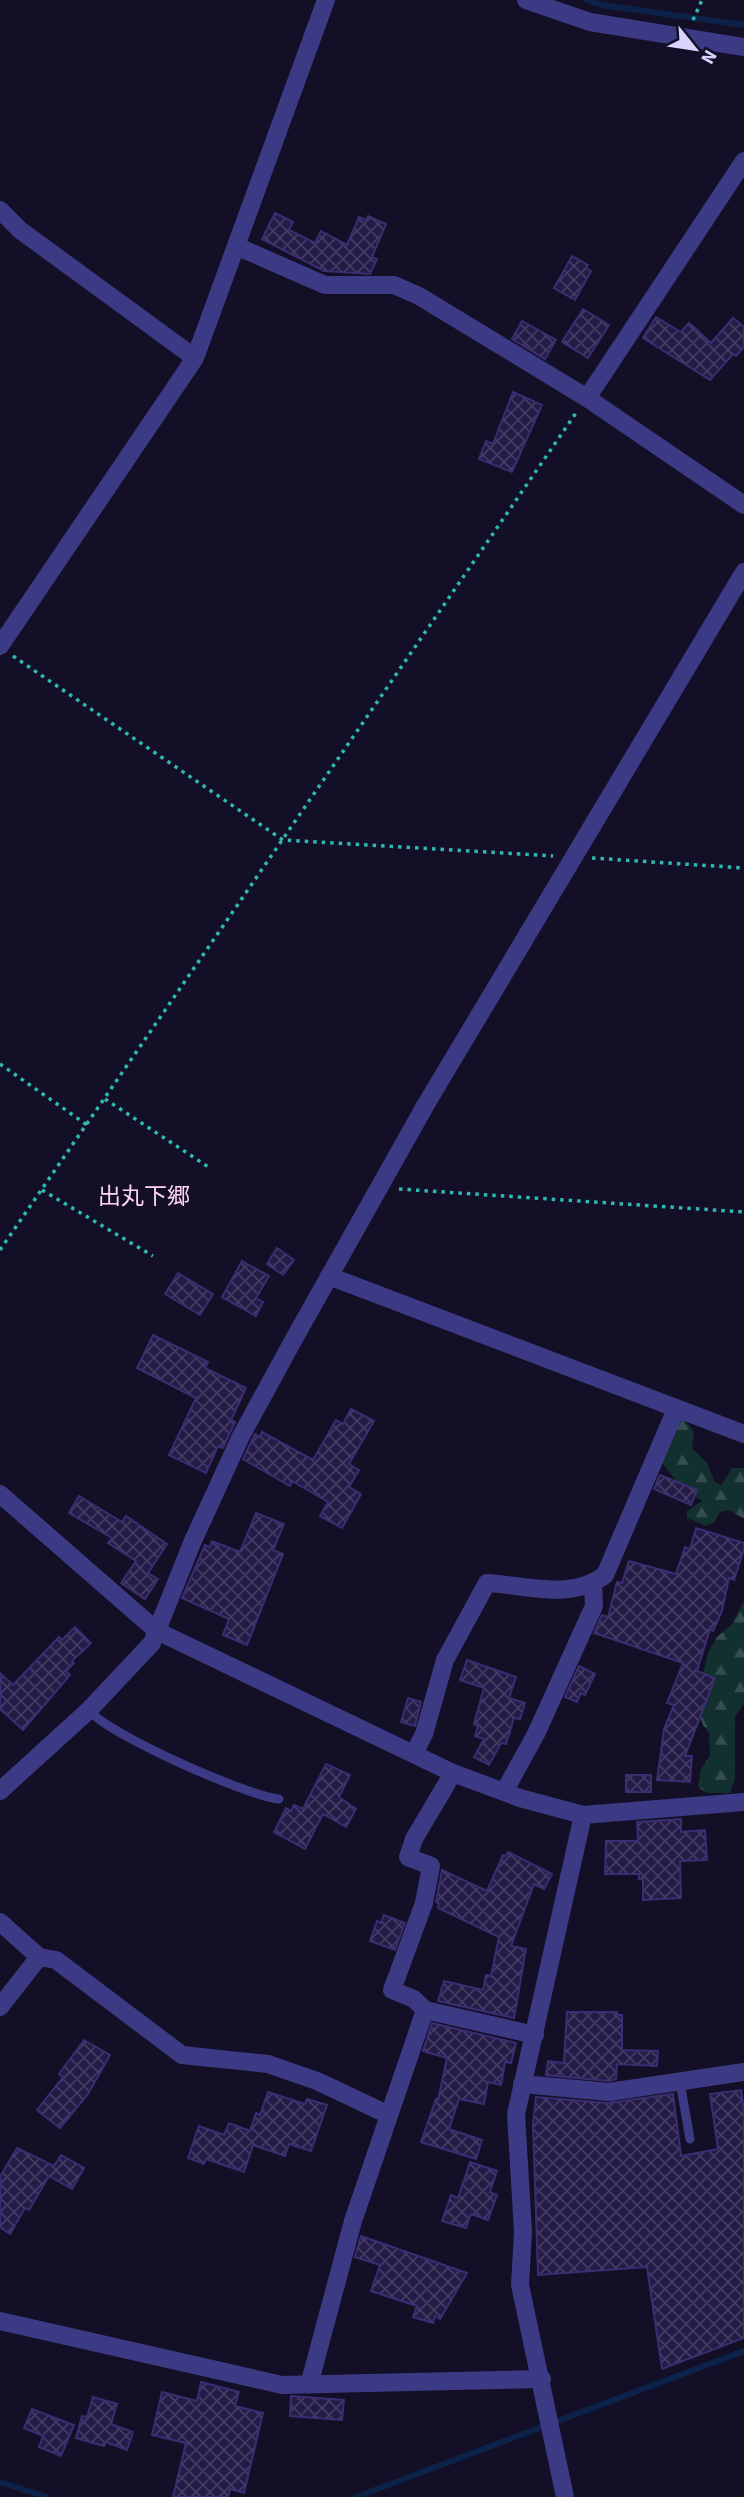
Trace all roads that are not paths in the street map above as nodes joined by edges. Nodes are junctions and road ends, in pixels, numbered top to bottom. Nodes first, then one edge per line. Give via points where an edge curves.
1 (326, 0) edge
2 (526, 0) edge
3 (744, 47) edge
4 (744, 161) edge
5 (0, 210) edge
6 (236, 246) junction
7 (195, 358) junction
8 (587, 398) junction
9 (744, 505) edge
10 (744, 572) edge
11 (6, 651) edge
12 (329, 1276) junction
13 (676, 1409) junction
14 (744, 1434) edge
15 (0, 1494) edge
16 (593, 1584) junction
17 (157, 1630) junction
18 (89, 1710) junction
19 (414, 1754) junction
20 (453, 1773) junction
21 (0, 1791) edge
22 (504, 1792) junction
23 (279, 1800) dead end
24 (744, 1802) edge
25 (583, 1815) junction
26 (0, 1922) edge
27 (39, 1956) junction
28 (0, 2007) edge
29 (425, 2010) junction
30 (535, 2035) junction
31 (744, 2072) edge
32 (680, 2082) junction
33 (522, 2084) junction
34 (388, 2115) junction
35 (690, 2138) dead end
36 (0, 2321) edge
37 (542, 2379) junction
38 (309, 2385) junction
39 (565, 2497) edge

1 - 6 street
2 - 3 street via 590,22
4 - 8 street
5 - 7 street
6 - 7 street
6 - 8 street via 325,285 394,285
7 - 11 street
8 - 9 street
10 - 12 street
12 - 13 street
12 - 17 street via 241,1436
13 - 14 street
13 - 16 street via 605,1575
15 - 17 street
16 - 19 street via 562,1591 487,1583 445,1660
16 - 22 street via 594,1606 536,1734
17 - 18 street via 152,1643
17 - 19 street
18 - 21 street
18 - 23 lane via 106,1726 184,1764
19 - 20 street
20 - 22 street
20 - 29 street via 408,1857 431,1866 424,1903 392,1990 414,1999
22 - 25 street
24 - 25 street
25 - 30 street
26 - 27 street
27 - 28 street
27 - 34 street via 74,1971 182,2055 268,2064 317,2081
29 - 30 street
29 - 34 street
30 - 33 street
31 - 32 street
32 - 33 street via 609,2092
32 - 35 lane
33 - 37 street via 516,2114 523,2232 520,2285
34 - 38 street via 353,2221
36 - 38 street via 282,2385
37 - 38 street
37 - 39 street

